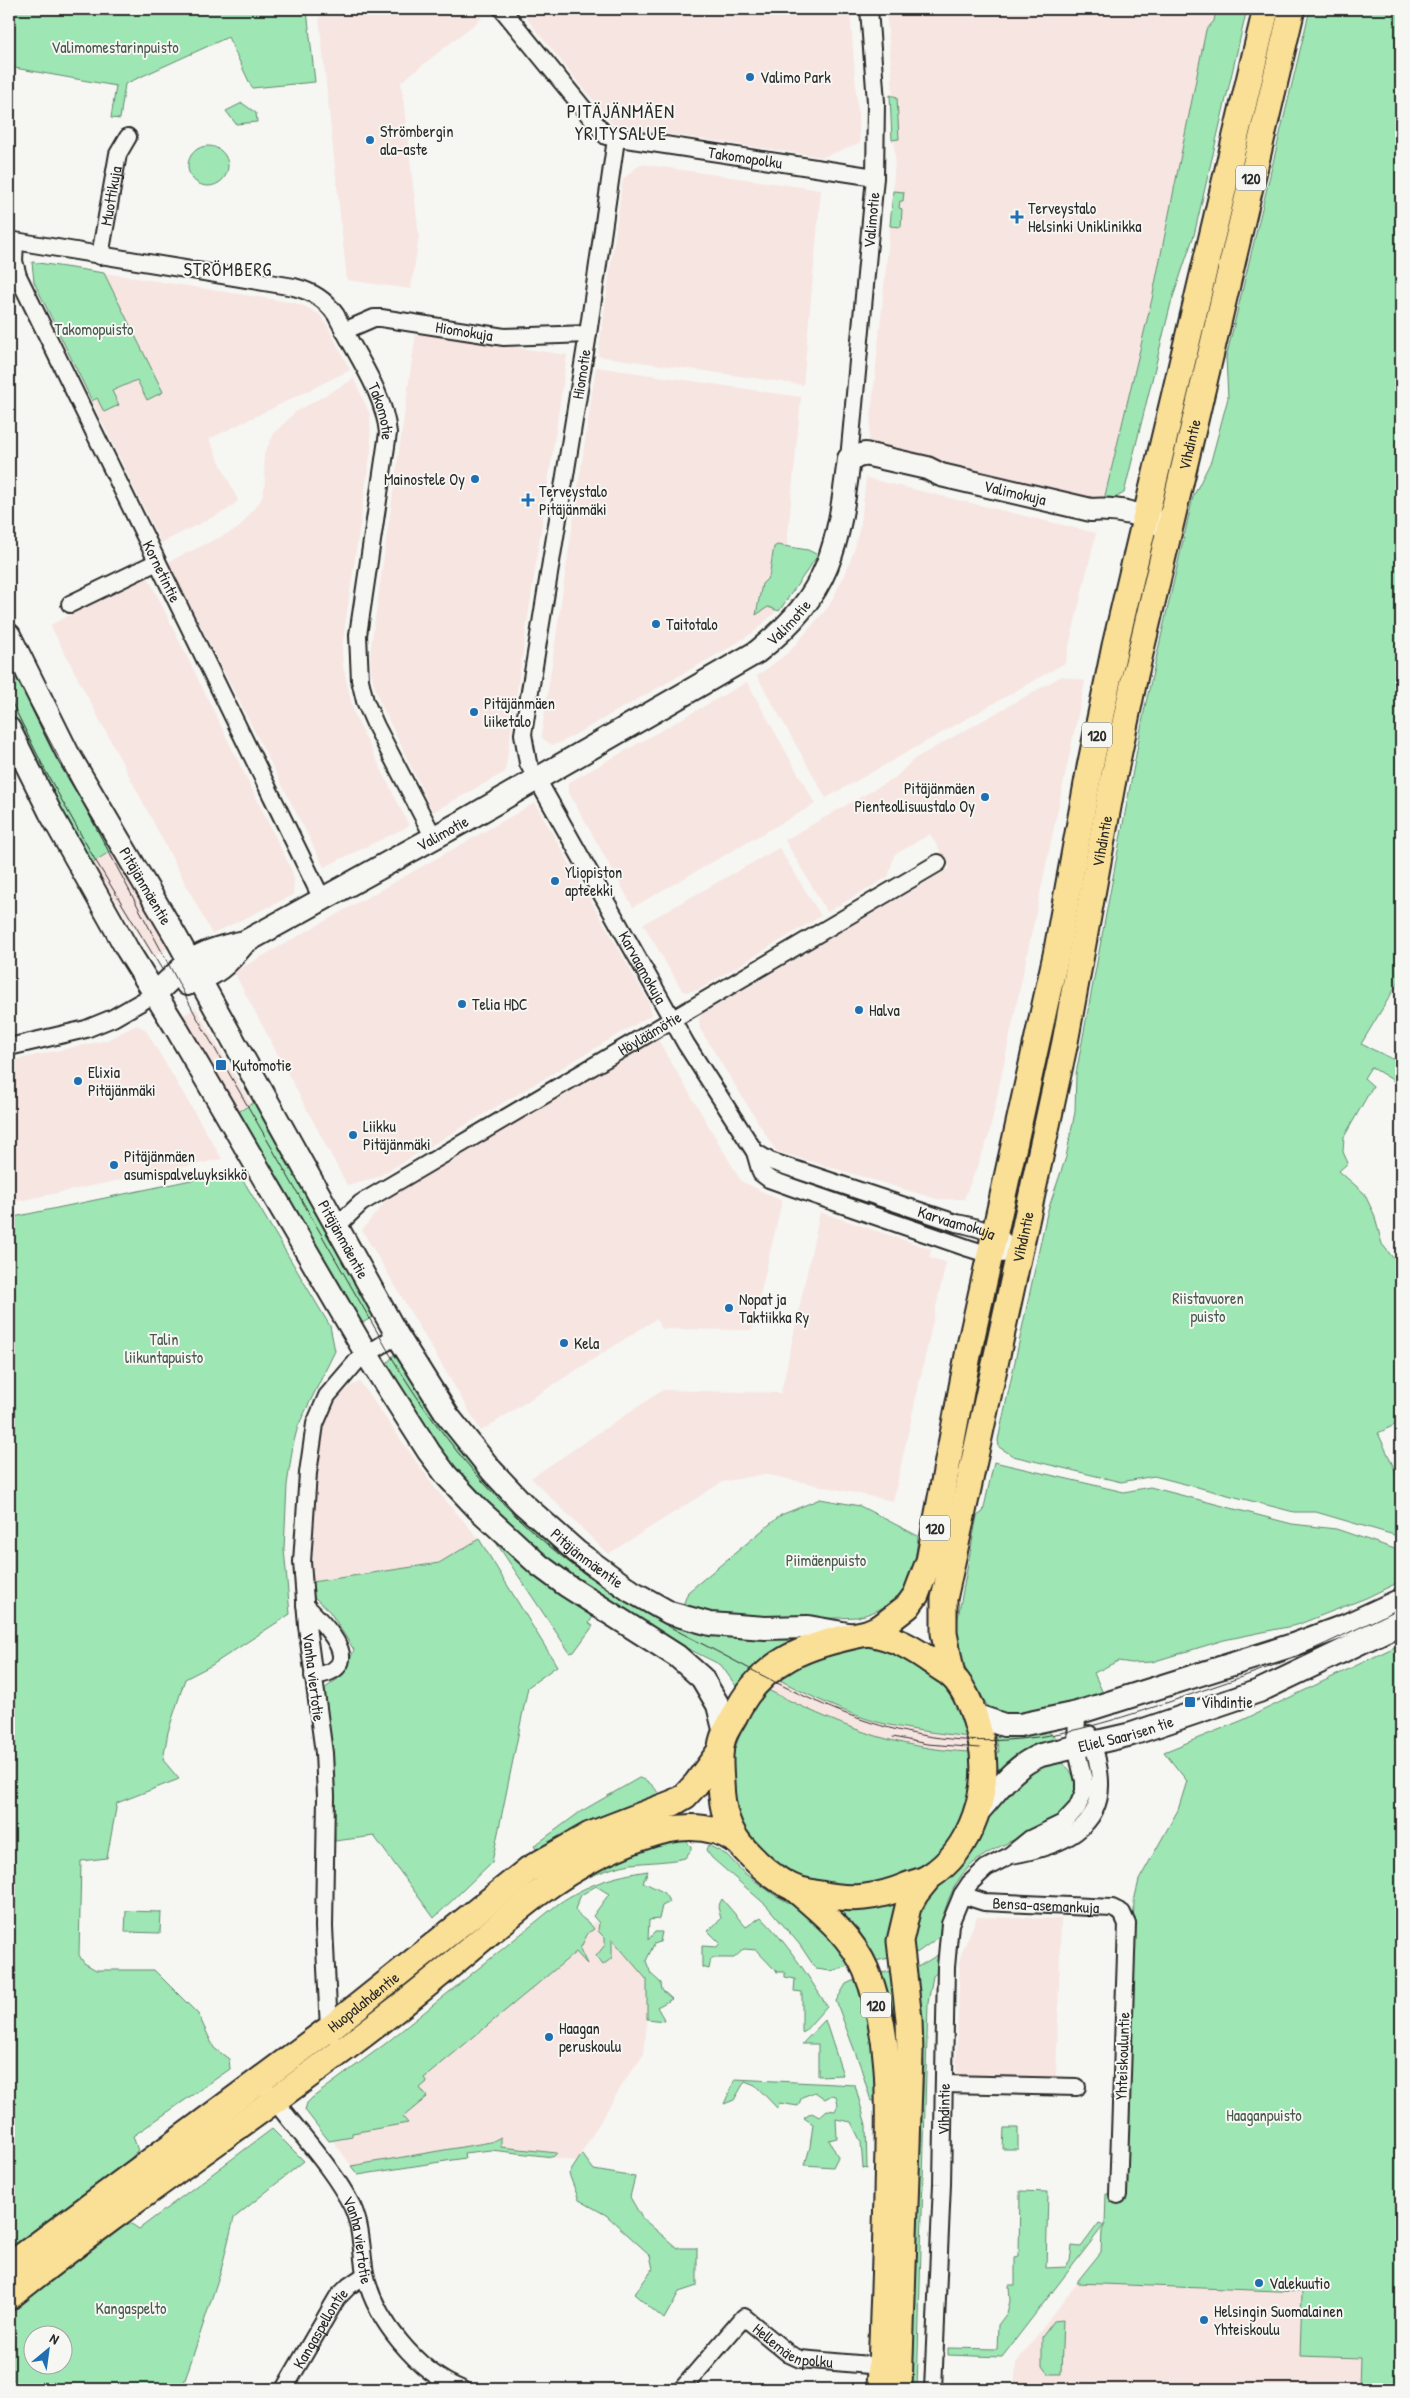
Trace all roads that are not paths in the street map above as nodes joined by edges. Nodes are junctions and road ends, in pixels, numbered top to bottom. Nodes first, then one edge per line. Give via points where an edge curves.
1 (502, 9) edge
2 (869, 9) edge
3 (1266, 9) edge
4 (1292, 9) edge
5 (128, 137) dead end
6 (616, 139) junction
7 (875, 177) junction
8 (12, 241) edge
9 (100, 256) junction
10 (344, 331) junction
11 (588, 334) junction
12 (848, 459) junction
13 (1144, 524) junction
14 (1168, 528) junction
15 (158, 562) junction
16 (70, 604) dead end
17 (9, 635) edge
18 (9, 729) edge
19 (538, 779) junction
20 (434, 838) junction
21 (938, 863) dead end
22 (322, 899) junction
23 (194, 970) junction
24 (155, 994) junction
25 (674, 1020) junction
26 (9, 1047) edge
27 (755, 1152) junction
28 (332, 1218) junction
29 (992, 1245) junction
30 (1019, 1252) junction
31 (397, 1335) junction
32 (367, 1355) junction
33 (1401, 1600) edge
34 (305, 1605) junction
35 (1401, 1623) edge
36 (861, 1634) junction
37 (313, 1676) junction
38 (952, 1676) junction
39 (1077, 1712) junction
40 (974, 1715) junction
41 (722, 1742) junction
42 (1085, 1745) junction
43 (976, 1814) junction
44 (736, 1841) junction
45 (929, 1877) junction
46 (793, 1888) junction
47 (962, 1895) junction
48 (1125, 1919) joint
49 (329, 2029) junction
50 (338, 2054) junction
51 (259, 2081) junction
52 (944, 2084) junction
53 (1077, 2087) dead end
54 (274, 2101) junction
55 (1118, 2195) dead end
56 (9, 2266) edge
57 (365, 2275) junction
58 (9, 2297) edge
59 (881, 2377) edge
60 (284, 2389) edge
61 (461, 2389) edge
62 (682, 2389) edge
63 (899, 2389) edge
64 (934, 2389) edge

1 - 6 street via 601,132
2 - 7 street, Valimotie via 876,102
3 - 13 main road, Vihdintie / 120
4 - 14 main road, Vihdintie / 120
5 - 9 street, Muottikuja via 118,154
6 - 7 street, Takomopolku
6 - 11 street, Hiomotie
7 - 12 street, Valimotie
8 - 9 street, Takomotie
8 - 15 street, Kornetintie via 18,276
9 - 10 street, Takomotie via 306,290 328,304
10 - 11 street, Hiomokuja via 381,318 504,337
10 - 20 street, Takomotie via 384,410 388,433 358,635 360,680 376,726
11 - 19 street, Hiomotie via 523,734 528,763
12 - 13 main road, Valimokuja via 864,468 923,480 942,475 1090,510 1110,509
12 - 19 main road, Valimotie via 842,517 834,551 815,590 788,626 742,662
13 - 14 main road, Valimokuja
13 - 29 main road, Vihdintie / 120 via 1090,766 1056,955
14 - 30 main road, Vihdintie / 120 via 1116,766 1079,972
15 - 16 street
15 - 22 street, Kornetintie
17 - 23 main road, Pitäjänmäentie via 67,752
18 - 24 main road, Pitäjänmäentie via 50,812
19 - 20 main road, Valimotie
19 - 25 street, Karvaamokuja
20 - 22 main road, Valimotie
21 - 25 street, Höyläämötie
22 - 23 main road, Valimotie via 245,942 227,964
23 - 24 main road, Valimotie
23 - 28 main road, Pitäjänmäentie
24 - 26 street via 114,1018 86,1029
24 - 32 main road, Pitäjänmäentie
25 - 27 street, Karvaamokuja
25 - 28 street, Höyläämötie
27 - 29 street, Karvaamokuja via 770,1161
27 - 29 street, Karvaamokuja via 761,1173 769,1179
28 - 31 main road, Pitäjänmäentie
29 - 30 street, Karvaamokuja
29 - 36 main road, Vihdintie / 120 via 927,1568 908,1606 881,1627
30 - 38 main road, Vihdintie / 120 via 944,1599 944,1633
31 - 32 street, Vanha viertotie
31 - 36 main road, Pitäjänmäentie via 459,1431 505,1485 577,1552 631,1590 670,1613 710,1624 808,1627
32 - 34 street, Vanha viertotie via 333,1387 314,1424 303,1529
32 - 41 main road, Pitäjänmäentie via 447,1476 478,1509 553,1575 677,1656 702,1678 718,1705
33 - 39 main road, Eliel Saarisen tie via 1293,1645
34 - 37 street, Vanha viertotie
34 - 37 street via 341,1649 337,1668 328,1674
35 - 42 main road, Eliel Saarisen tie via 1259,1691 1149,1729
36 - 38 main road via 889,1637 906,1644
36 - 41 main road, Huopalahdentie via 816,1645 781,1662 748,1692
37 - 49 street, Vanha viertotie via 324,1753 324,1927
38 - 40 main road
39 - 40 main road, Eliel Saarisen tie via 1020,1725 1004,1725
39 - 42 street, Vihdintie
40 - 43 main road via 984,1760
41 - 44 main road via 725,1815
41 - 49 main road, Huopalahdentie via 685,1796 590,1836 528,1870
42 - 43 main road, Eliel Saarisen tie via 1041,1755 1013,1770
42 - 47 street, Vihdintie via 1082,1800 1077,1808 1063,1823 986,1868
43 - 45 main road via 962,1841
44 - 46 main road via 764,1869
44 - 50 main road, Huopalahdentie via 713,1829 686,1827 648,1836 591,1860 528,1900
45 - 46 main road via 868,1898 833,1897
45 - 63 main road, 120 via 908,1908 900,1941 910,2053
46 - 59 main road, 120 via 829,1919 850,1943 865,1970 880,2019 886,2056 888,2126
47 - 48 street, Bensa-asemankuja via 984,1902 1112,1908 1122,1913
47 - 52 street, Vihdintie via 950,1924 947,1945
48 - 55 street, Yhteiskouluntie
49 - 50 street, Vanha viertotie
49 - 51 main road, Huopalahdentie
50 - 54 main road, Huopalahdentie
51 - 54 street, Vanha viertotie
51 - 56 main road, Huopalahdentie
52 - 53 street
52 - 64 street, Vihdintie
54 - 57 street, Vanha viertotie via 342,2188 353,2209
54 - 58 main road, Huopalahdentie
57 - 60 street, Kangaspellontie via 337,2298
57 - 61 street, Vanha viertotie via 374,2302 398,2338 427,2370
59 - 62 street, Hellemäenpolku via 800,2359 789,2354 744,2317

